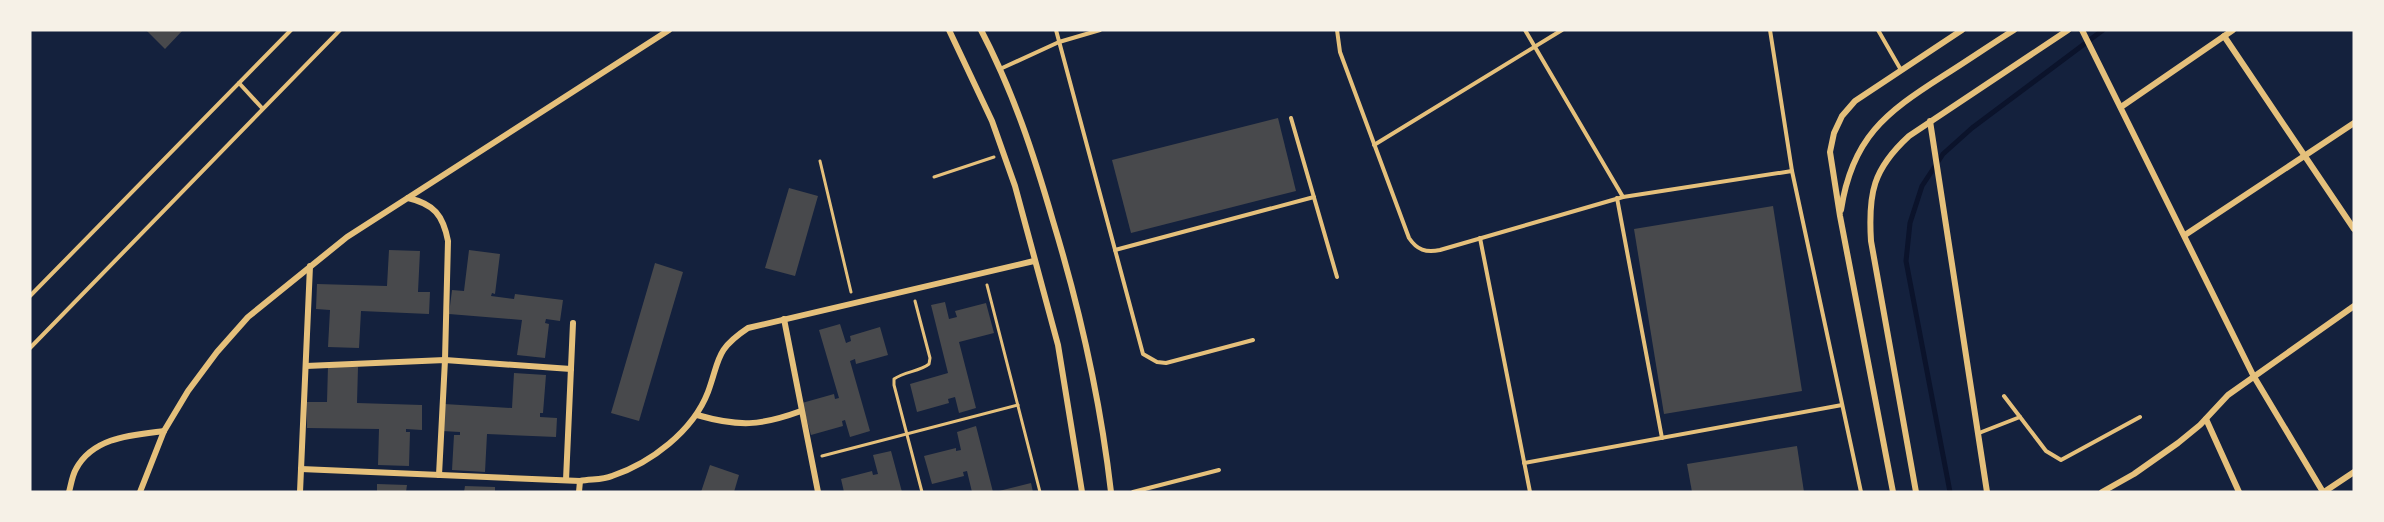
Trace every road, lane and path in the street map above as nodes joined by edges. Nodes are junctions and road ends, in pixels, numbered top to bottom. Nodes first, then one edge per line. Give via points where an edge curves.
1 (291, 30) edge
2 (340, 30) edge
3 (669, 30) edge
4 (949, 30) edge
5 (981, 30) edge
6 (1056, 30) edge
7 (1100, 30) edge
8 (1337, 30) edge
9 (1525, 30) edge
10 (1562, 30) edge
11 (1770, 30) edge
12 (1878, 30) edge
13 (1962, 30) edge
14 (2014, 30) edge
15 (2068, 30) edge
16 (2082, 30) edge
17 (2233, 30) edge
18 (2224, 36) junction
19 (1059, 42) junction
20 (1535, 47) junction
21 (1000, 69) junction
22 (1901, 71) junction
23 (239, 83) junction
24 (2121, 107) junction
25 (262, 108) junction
26 (1291, 118) dead end
27 (1929, 121) junction
28 (2354, 123) edge
29 (1374, 145) junction
30 (1004, 153) junction
31 (2305, 156) junction
32 (820, 160) dead end
33 (1792, 171) junction
34 (934, 177) dead end
35 (1314, 197) junction
36 (1623, 197) junction
37 (408, 198) junction
38 (1617, 198) junction
39 (1840, 216) junction
40 (2354, 229) edge
41 (2185, 235) junction
42 (1480, 238) junction
43 (1115, 250) junction
44 (1034, 261) junction
45 (310, 266) junction
46 (984, 273) junction
47 (1337, 277) dead end
48 (912, 290) junction
49 (30, 296) edge
50 (854, 303) junction
51 (2354, 306) edge
52 (783, 319) junction
53 (573, 323) dead end
54 (1253, 340) dead end
55 (30, 348) edge
56 (445, 360) junction
57 (306, 366) junction
58 (571, 369) junction
59 (2253, 375) junction
60 (2004, 396) dead end
61 (1018, 405) junction
62 (1842, 405) junction
63 (801, 411) junction
64 (697, 414) junction
65 (2020, 417) junction
66 (2140, 417) dead end
67 (2206, 419) junction
68 (164, 431) junction
69 (1978, 433) junction
70 (907, 434) junction
71 (1662, 438) junction
72 (811, 459) junction
73 (1524, 463) junction
74 (301, 469) junction
75 (1219, 470) dead end
76 (2354, 472) edge
77 (439, 475) junction
78 (566, 480) junction
79 (580, 481) junction
80 (69, 492) edge
81 (140, 492) edge
82 (300, 492) edge
83 (579, 492) edge
84 (818, 492) edge
85 (922, 492) edge
86 (1041, 492) edge
87 (1082, 492) edge
88 (1111, 492) edge
89 (1133, 492) edge
90 (1530, 492) edge
91 (1861, 492) edge
92 (1893, 492) edge
93 (1916, 492) edge
94 (1987, 492) edge
95 (2102, 492) edge
96 (2239, 492) edge
97 (2323, 492) edge

1 - 23 lane
2 - 25 lane
3 - 37 street
4 - 30 street
5 - 21 street
6 - 19 lane
7 - 19 lane
8 - 29 lane via 1340,52
9 - 20 lane
10 - 20 lane
11 - 33 lane
12 - 22 lane
13 - 22 street
14 - 39 street via 1899,105 1880,122 1852,165
15 - 27 street
16 - 24 street
17 - 18 street
18 - 24 street
18 - 31 street
19 - 21 lane
19 - 43 lane
20 - 29 lane
20 - 36 lane
21 - 88 street via 1033,152 1077,300 1102,422
22 - 39 street via 1855,101 1834,133 1830,152
23 - 25 lane
23 - 49 lane
24 - 41 street
25 - 55 lane
26 - 35 lane
27 - 69 street
27 - 93 street via 1893,151 1876,178 1869,209 1871,241
28 - 31 street
29 - 42 lane via 1414,245 1431,252
30 - 34 path
30 - 44 street
31 - 40 street
31 - 41 street
32 - 50 path
33 - 36 lane
33 - 62 lane
35 - 43 lane
35 - 47 lane
36 - 38 lane
37 - 45 street
37 - 56 street via 436,211 445,225
38 - 42 lane
38 - 71 lane
39 - 92 street
41 - 59 street
42 - 73 lane
43 - 54 lane via 1141,348 1149,359 1166,363
44 - 46 street
44 - 87 street via 1058,345
45 - 57 street
45 - 68 street via 248,317 216,352
46 - 48 street
46 - 61 path
48 - 50 street
48 - 70 path via 930,358 924,368 894,379
50 - 52 street
51 - 59 street
52 - 63 street
52 - 64 street via 748,328 734,338 718,360
53 - 58 street
56 - 57 street
56 - 58 street
56 - 77 street
57 - 74 street
58 - 78 street
59 - 67 street
59 - 97 street
60 - 65 lane
61 - 70 path
61 - 86 path
62 - 71 lane
62 - 91 lane
63 - 64 street via 750,424 724,423
63 - 72 street
64 - 79 street via 659,451 635,467 610,477
65 - 66 lane via 2046,451 2061,460
65 - 69 lane
67 - 95 street via 2134,474
67 - 96 street
68 - 80 street via 122,436 95,448 76,468
68 - 81 street
69 - 94 street
70 - 72 path
70 - 85 path
71 - 73 lane
72 - 84 street
73 - 90 lane
74 - 77 street
74 - 82 street
75 - 89 lane
76 - 97 street
77 - 78 street
78 - 79 street
79 - 83 street

